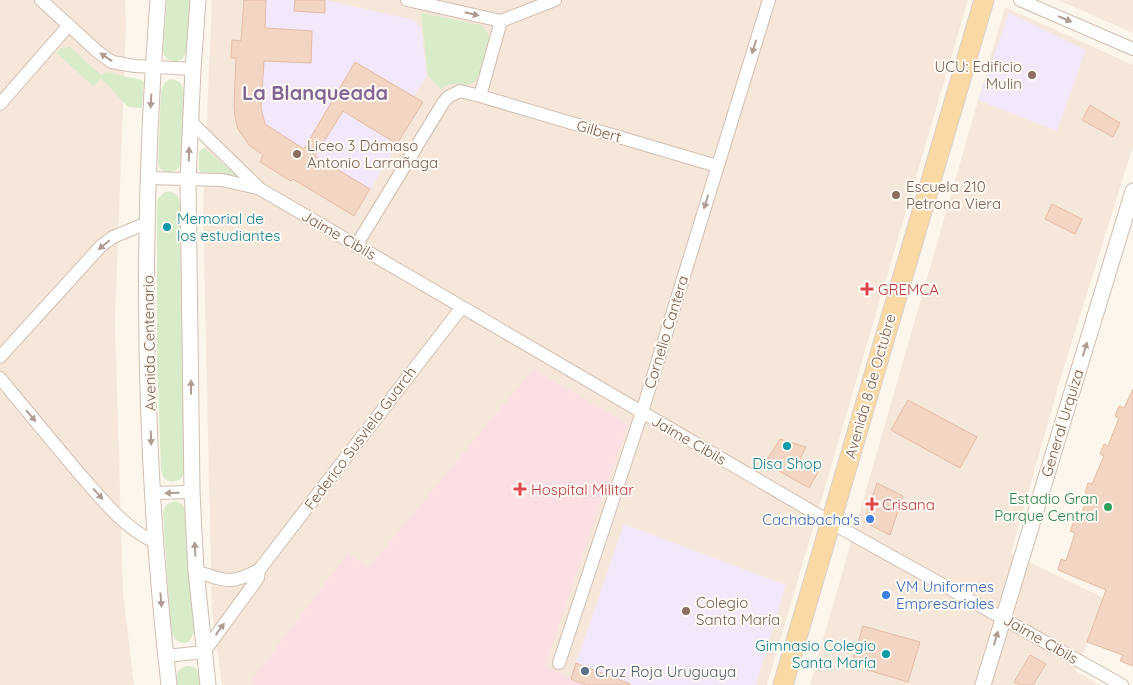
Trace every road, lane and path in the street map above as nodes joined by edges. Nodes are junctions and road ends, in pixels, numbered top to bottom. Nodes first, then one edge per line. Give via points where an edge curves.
1 (41, 0) edge
2 (158, 0) edge
3 (198, 0) edge
4 (407, 0) edge
5 (555, 0) edge
6 (769, 0) edge
7 (984, 0) edge
8 (1020, 0) edge
9 (437, 3) edge
10 (501, 21) junction
11 (70, 25) junction
12 (1133, 49) edge
13 (153, 67) junction
14 (193, 69) junction
15 (480, 96) junction
16 (0, 104) edge
17 (191, 122) junction
18 (717, 166) junction
19 (148, 178) junction
20 (188, 180) junction
21 (260, 189) junction
22 (1133, 191) edge
23 (147, 223) junction
24 (356, 246) junction
25 (462, 307) junction
26 (0, 357) edge
27 (0, 378) edge
28 (642, 412) junction
29 (192, 492) junction
30 (153, 493) junction
31 (830, 522) junction
32 (157, 543) junction
33 (259, 570) junction
34 (196, 571) junction
35 (1002, 617) junction
36 (204, 652) junction
37 (166, 656) junction
38 (559, 663) dead end
39 (169, 685) edge
40 (208, 685) edge
41 (783, 685) edge
42 (983, 685) edge
43 (1122, 685) edge

1 - 11 street
2 - 13 street, Avenida Centenario
3 - 14 street
4 - 9 street
5 - 10 street
6 -> 18 street, Cornelio Cantera
7 - 31 main road, Avenida 8 de Octubre
8 -> 12 street
9 -> 10 street
10 - 15 street
13 -> 11 street via 112,62
11 - 16 street
13 - 14 street
13 -> 19 street, Avenida Centenario
14 - 17 street
15 - 18 street, Gilbert
15 - 24 street via 460,91 443,103
20 -> 17 street
17 - 21 street, Jaime Cibils
18 -> 28 street, Cornelio Cantera
19 - 20 street, Jaime Cibils
19 - 23 street, Avenida Centenario
20 - 21 street, Jaime Cibils via 222,180
29 -> 20 street
21 - 24 street, Jaime Cibils
35 -> 22 street, General Urquiza
23 -> 26 street via 101,246
23 -> 30 street, Avenida Centenario
24 - 25 street, Jaime Cibils
25 - 28 street, Jaime Cibils
25 - 33 street, Federico Susviela Guarch
27 -> 32 street via 124,523
28 - 31 street, Jaime Cibils
28 - 38 street, Cornelio Cantera
29 -> 30 street
34 -> 29 street
30 - 32 street, Avenida Centenario
31 - 35 street, Jaime Cibils
31 - 41 main road, Avenida 8 de Octubre
32 -> 37 street, Avenida Centenario
33 - 34 street, Federico Susviela Guarch via 226,581
36 -> 33 street, Federico Susviela Guarch via 258,578
34 - 36 street
42 -> 35 street, General Urquiza
35 - 43 street, Jaime Cibils
36 - 37 street
36 - 40 street
37 - 39 street, Avenida Centenario

